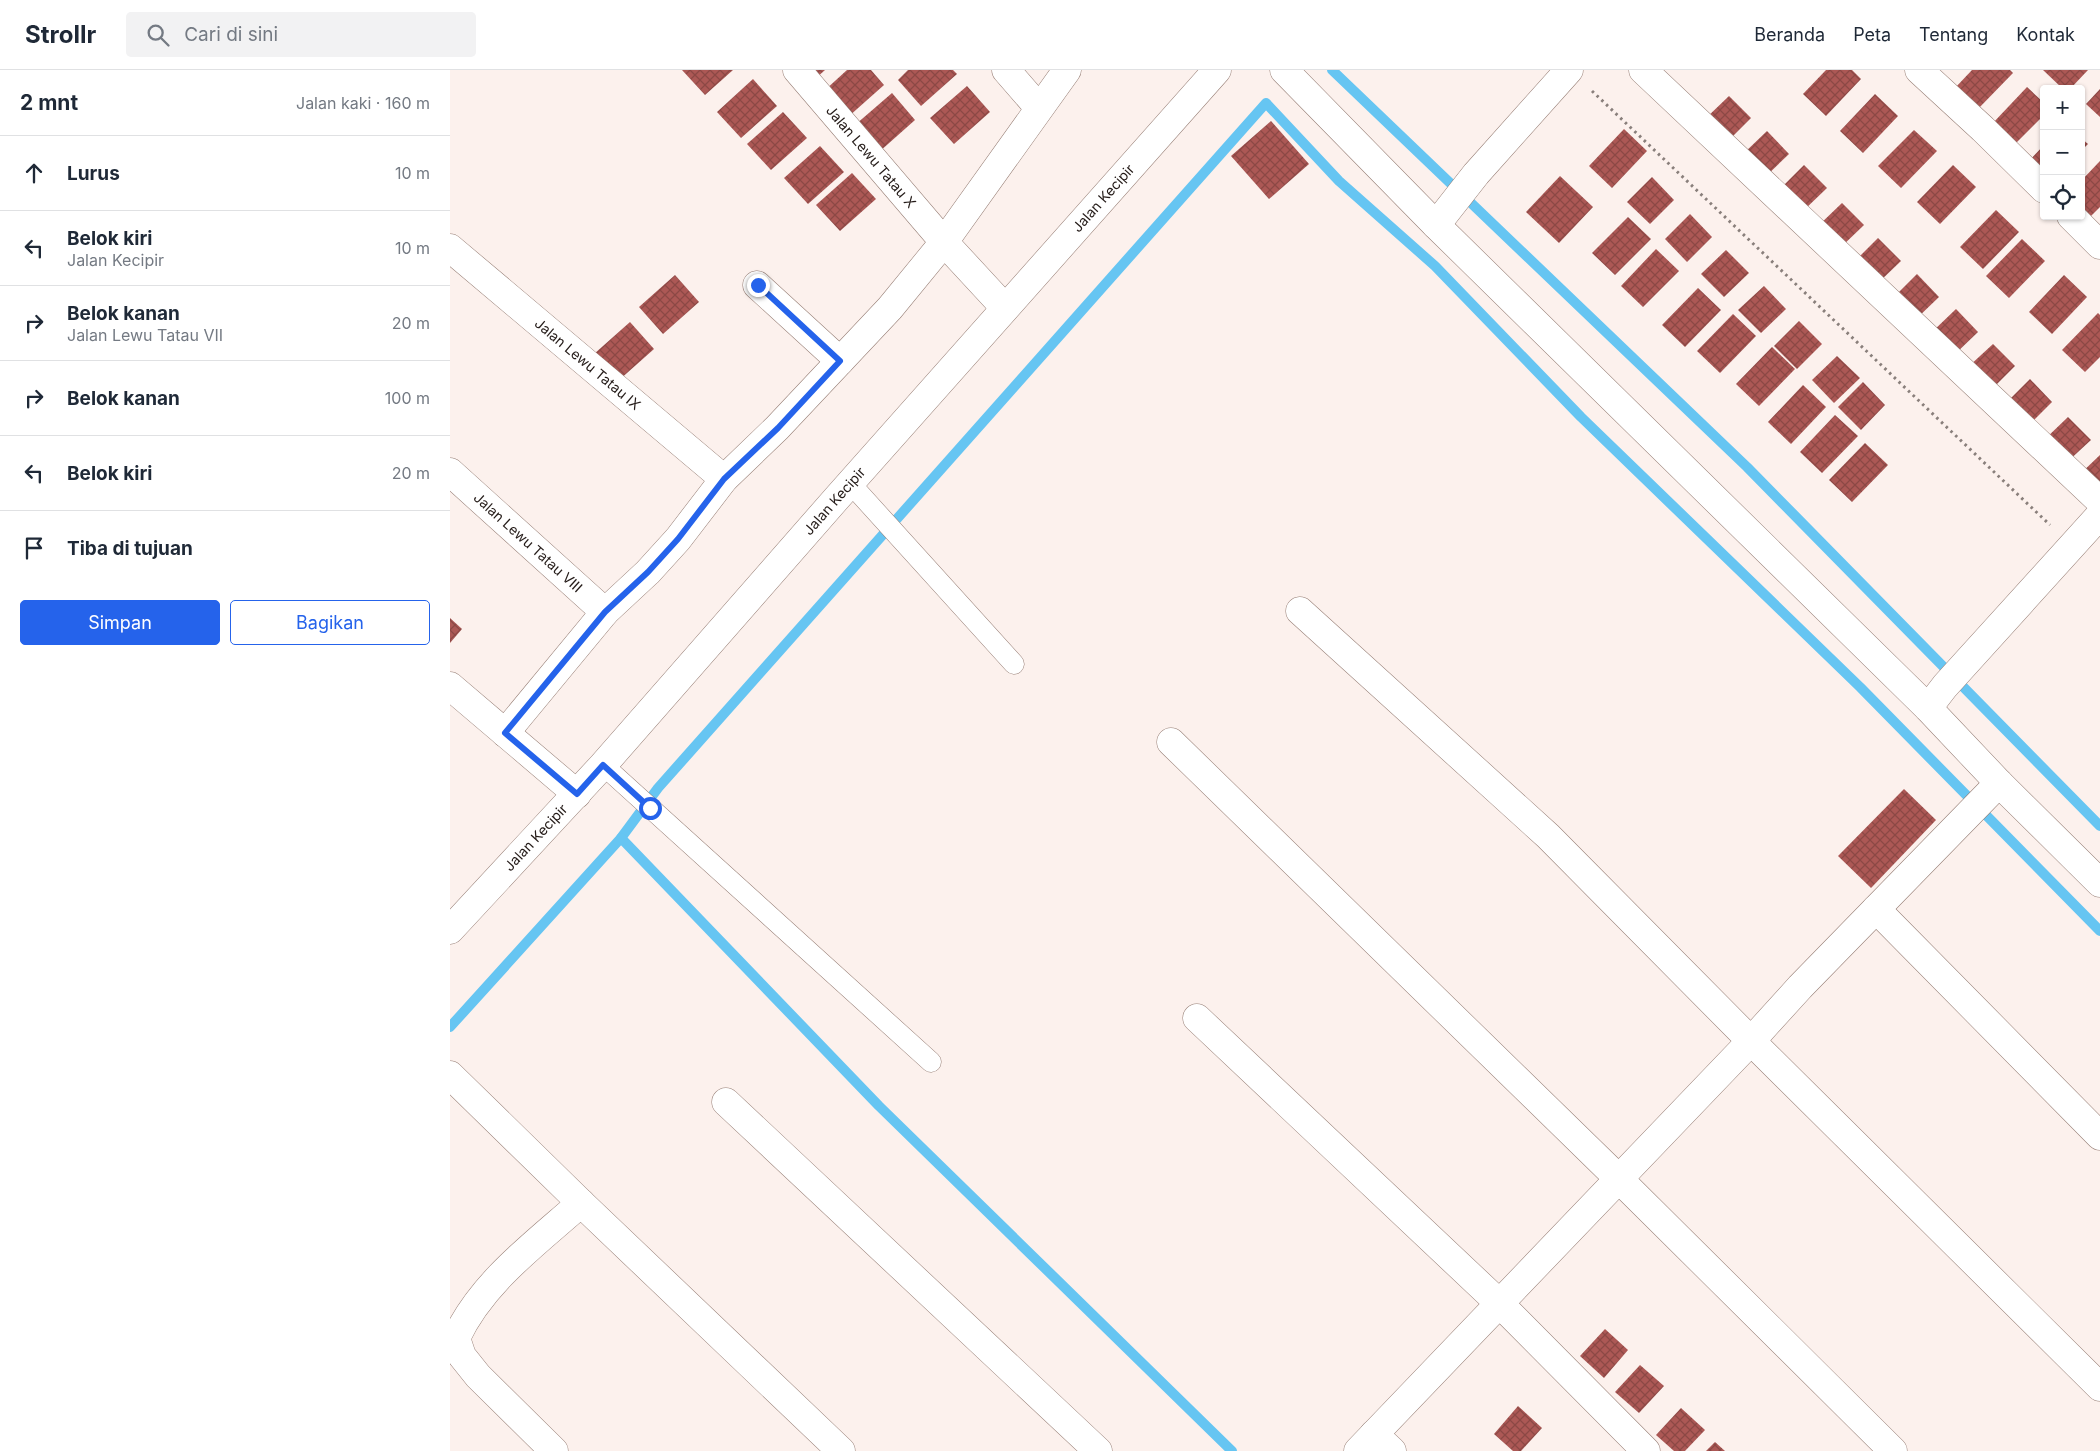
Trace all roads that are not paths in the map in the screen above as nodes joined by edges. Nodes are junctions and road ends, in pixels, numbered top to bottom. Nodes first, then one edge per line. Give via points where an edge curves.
1 (797, 70) edge
2 (1006, 70) edge
3 (1067, 70) edge
4 (1217, 70) edge
5 (1284, 70) edge
6 (1569, 70) edge
7 (1643, 70) edge
8 (1919, 70) edge
9 (1039, 108) junction
10 (2040, 185) edge
11 (1443, 216) junction
12 (2075, 220) edge
13 (944, 242) junction
14 (2100, 245) edge
15 (450, 248) edge
16 (758, 285) dead end
17 (1005, 308) junction
18 (840, 361) junction
19 (450, 472) edge
20 (724, 479) junction
21 (850, 483) junction
22 (2100, 501) edge
23 (2100, 516) edge
24 (1300, 611) dead end
25 (605, 612) junction
26 (1014, 664) dead end
27 (450, 686) edge
28 (1928, 708) junction
29 (505, 733) junction
30 (1171, 742) dead end
31 (603, 765) junction
32 (1991, 791) junction
33 (577, 794) junction
34 (2100, 883) edge
35 (1876, 909) junction
36 (452, 923) edge
37 (1197, 1018) dead end
38 (1751, 1041) junction
39 (931, 1062) dead end
40 (450, 1075) edge
41 (726, 1102) dead end
42 (2100, 1136) edge
43 (1618, 1178) junction
44 (581, 1203) junction
45 (1499, 1303) junction
46 (2100, 1387) edge
47 (1375, 1445) edge
48 (554, 1451) edge
49 (841, 1451) edge
50 (1098, 1451) edge
51 (1646, 1451) edge
52 (1893, 1451) edge

1 - 13 street, Jalan Lewu Tatau X
2 - 9 street
3 - 9 street
4 - 17 street, Jalan Kecipir
5 - 11 street
6 - 11 street
7 - 22 street
8 - 10 street
9 - 13 street
11 - 28 street
12 - 14 street
13 - 17 street, Jalan Lewu Tatau X
13 - 18 street via 890,308
15 - 20 street, Jalan Lewu Tatau IX
16 - 18 street
17 - 21 street, Jalan Kecipir
18 - 20 street via 778,428
19 - 25 street, Jalan Lewu Tatau VIII
20 - 25 street via 678,539
21 - 26 lane
21 - 31 street, Jalan Kecipir
23 - 28 street
24 - 38 street via 1548,836
25 - 29 street
27 - 29 street
28 - 32 street
29 - 33 street
30 - 43 street
31 - 33 street, Jalan Kecipir
31 - 39 lane
32 - 34 street
32 - 35 street
33 - 36 street, Jalan Kecipir
35 - 38 street
35 - 42 street
37 - 45 street
38 - 43 street
38 - 46 street
40 - 44 street
41 - 50 street
43 - 45 street
43 - 52 street
44 - 48 street via 496,1280 456,1338 462,1356 478,1376
44 - 49 street
45 - 47 street
45 - 51 street

